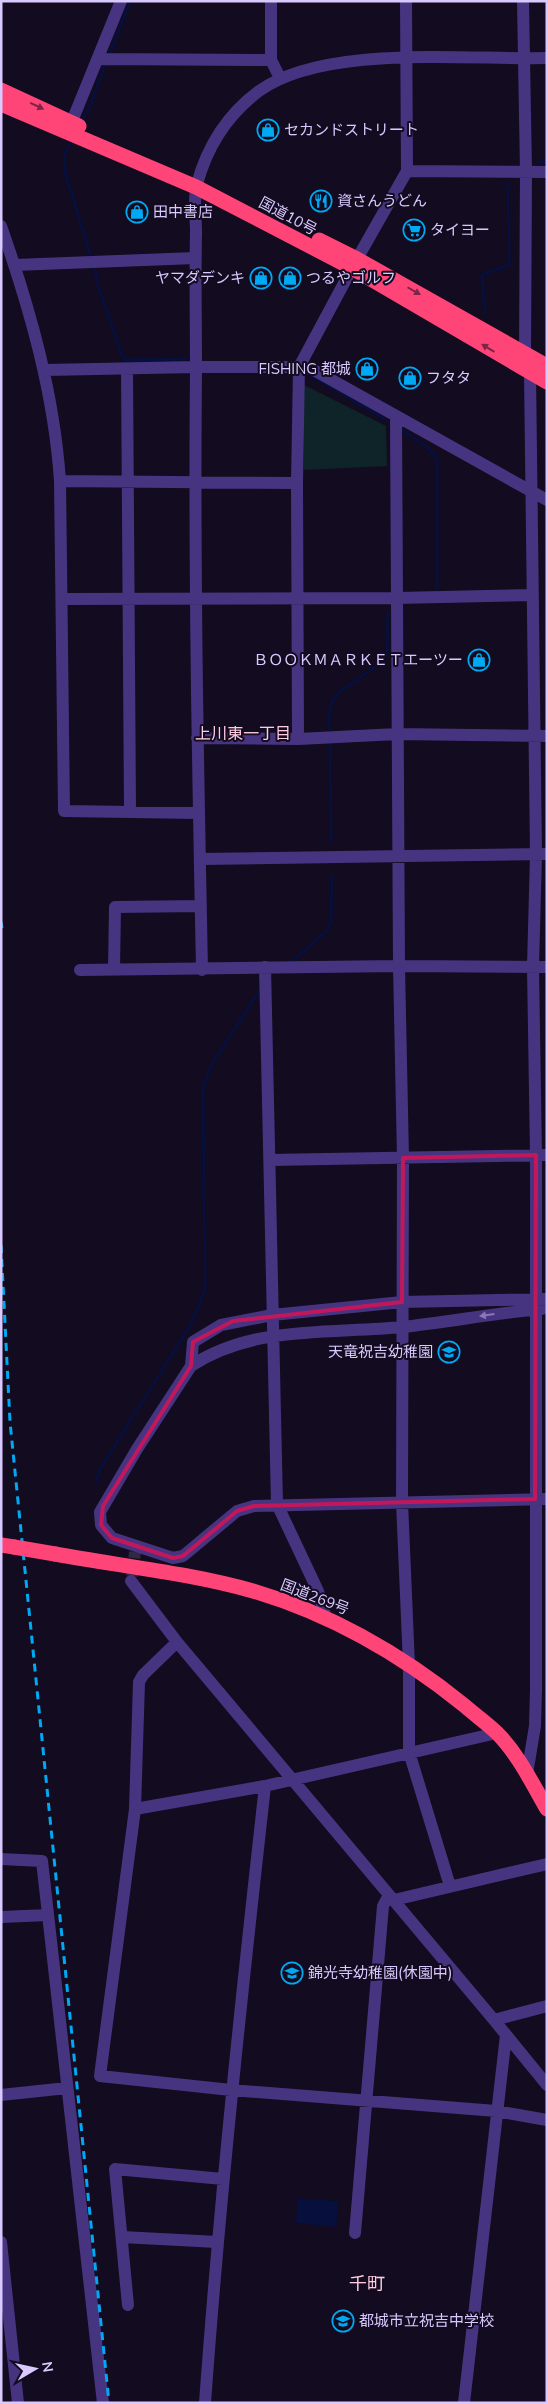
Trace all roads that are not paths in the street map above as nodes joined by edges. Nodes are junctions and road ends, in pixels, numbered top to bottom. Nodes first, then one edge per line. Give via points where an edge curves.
1 (121, 1) edge
2 (270, 1) edge
3 (406, 1) edge
4 (523, 1) edge
5 (407, 58) junction
6 (547, 58) edge
7 (98, 59) junction
8 (525, 59) junction
9 (271, 60) junction
10 (280, 78) junction
11 (1, 90) edge
12 (1, 104) edge
13 (70, 127) junction
14 (407, 171) junction
15 (526, 172) junction
16 (547, 172) edge
17 (197, 183) junction
18 (1, 226) edge
19 (195, 258) junction
20 (354, 264) junction
21 (15, 265) junction
22 (525, 354) junction
23 (196, 366) junction
24 (547, 366) edge
25 (300, 367) junction
26 (128, 369) junction
27 (45, 370) junction
28 (530, 373) junction
29 (547, 382) edge
30 (396, 417) junction
31 (60, 481) junction
32 (128, 482) junction
33 (195, 483) junction
34 (296, 484) junction
35 (530, 491) junction
36 (547, 500) edge
37 (532, 595) junction
38 (297, 598) junction
39 (397, 598) junction
40 (62, 599) junction
41 (196, 599) junction
42 (130, 600) junction
43 (397, 734) junction
44 (540, 736) edge
45 (197, 738) junction
46 (298, 739) junction
47 (130, 811) junction
48 (198, 813) junction
49 (541, 854) edge
50 (398, 857) junction
51 (200, 859) junction
52 (201, 906) junction
53 (399, 966) junction
54 (533, 967) junction
55 (547, 967) edge
56 (265, 968) junction
57 (80, 970) dead end
58 (114, 970) junction
59 (202, 970) junction
60 (542, 1155) edge
61 (403, 1158) junction
62 (270, 1160) junction
63 (402, 1302) junction
64 (541, 1304) edge
65 (272, 1315) junction
66 (402, 1327) junction
67 (274, 1336) junction
68 (191, 1366) junction
69 (541, 1499) edge
70 (402, 1502) junction
71 (277, 1504) junction
72 (7, 1546) edge
73 (131, 1581) tunnel mouth
74 (326, 1618) junction
75 (177, 1642) junction
76 (409, 1665) junction
77 (541, 1725) edge
78 (497, 1733) junction
79 (409, 1752) junction
80 (527, 1774) junction
81 (291, 1779) junction
82 (265, 1786) junction
83 (135, 1809) junction
84 (547, 1809) edge
85 (1, 1859) edge
86 (547, 1864) edge
87 (450, 1886) junction
88 (391, 1898) junction
89 (48, 1915) junction
90 (1, 1917) edge
91 (547, 2006) edge
92 (494, 2020) junction
93 (506, 2035) junction
94 (547, 2085) edge
95 (67, 2088) junction
96 (231, 2090) junction
97 (1, 2095) edge
98 (367, 2101) junction
99 (496, 2111) junction
100 (547, 2120) edge
101 (223, 2179) junction
102 (355, 2233) dead end
103 (122, 2237) junction
104 (1, 2242) edge
105 (217, 2242) junction
106 (128, 2305) dead end
107 (5, 2319) edge
108 (18, 2403) edge
109 (103, 2403) edge
110 (205, 2403) edge
111 (464, 2403) edge

1 - 7 street
2 - 9 street
3 - 5 street
4 - 8 street
5 - 8 street
5 - 10 street via 335,62
5 - 14 street
6 - 8 street
7 - 9 street
7 - 13 street
8 - 15 street
9 - 10 street
10 - 17 street via 242,106 222,129 208,151
11 -> 13 highway, 国道10号
12 - 13 highway, 国道10号
13 - 17 highway, 国道10号
14 - 15 street
14 - 20 street
15 - 16 street
15 - 22 street
17 - 19 street
17 - 20 highway, 国道10号
18 - 21 street
19 - 21 street
19 - 23 street
20 -> 22 highway, 国道10号
20 - 25 street
28 -> 20 highway, 国道10号
21 - 27 street
22 - 24 highway, 国道10号
22 - 28 street
23 - 25 street
23 - 26 street
23 - 33 street
25 - 30 street via 312,369
25 - 34 street
26 - 27 street
26 - 32 street
27 - 31 street
28 - 29 highway, 国道10号
28 - 35 street
30 - 35 street
30 - 39 street
31 - 32 street
31 - 40 street
32 - 33 street
32 - 42 street
33 - 34 street
33 - 41 street
34 - 38 street
35 - 36 street
35 - 37 street
37 - 39 street
37 - 44 street
38 - 39 street
38 - 41 street
38 - 46 street
39 - 43 street
40 - 42 street
40 - 47 street via 64,811
41 - 42 street
41 - 45 street
42 - 47 street
43 - 44 street
43 - 46 street
43 - 50 street
44 - 49 street
45 - 46 street
45 - 48 street
47 - 48 street
48 - 51 street
49 - 50 street
49 - 54 street
50 - 51 street
50 - 53 street
51 - 52 street
52 - 58 street via 115,907
52 - 59 street
53 - 54 street
53 - 56 street
53 - 61 street
54 - 55 street
54 - 60 street
56 - 59 street
56 - 62 street
57 - 58 street
58 - 59 street
60 - 61 street
60 - 64 street
61 - 62 street
61 - 63 street
62 - 65 street
63 - 64 street
63 - 65 street
63 - 66 street
64 -> 66 street
64 - 69 street
65 - 67 street
65 - 68 street via 233,1321 202,1335 193,1342
66 - 67 street
66 - 70 street
67 - 68 street via 234,1344 207,1355
67 - 71 street
68 - 71 street via 100,1512 102,1525 112,1538 136,1550 173,1558 184,1556 236,1511
69 - 70 street
69 - 77 street
70 - 71 street
70 - 76 street
71 - 74 street via 318,1591
72 - 74 highway, 国道269号, bridge via 253,1592
73 - 75 street
74 - 76 highway, 国道269号 via 357,1632
75 - 81 street
75 - 83 street via 139,1682
76 - 78 highway, 国道269号 via 446,1690
76 - 79 street
77 - 80 street
78 - 79 street
78 - 80 highway, 国道269号
79 - 81 street
79 - 87 street
80 - 84 highway, 国道269号
81 - 82 street
81 - 88 street
82 - 83 street
82 - 96 street
83 - 96 street via 100,2076
85 - 89 street via 42,1861
86 - 87 street
87 - 88 street
88 - 92 street
88 - 98 street via 383,1906
89 - 90 street
89 - 95 street
91 - 92 street
92 - 93 street
93 - 94 street
93 - 99 street
95 - 97 street
95 - 109 street
96 - 98 street
96 - 101 street
98 - 99 street
98 - 102 street
99 - 100 street
99 - 111 street
101 - 103 street via 115,2169
101 - 105 street
103 - 105 street
103 - 106 street
104 - 107 street
105 - 110 street
107 - 108 street

